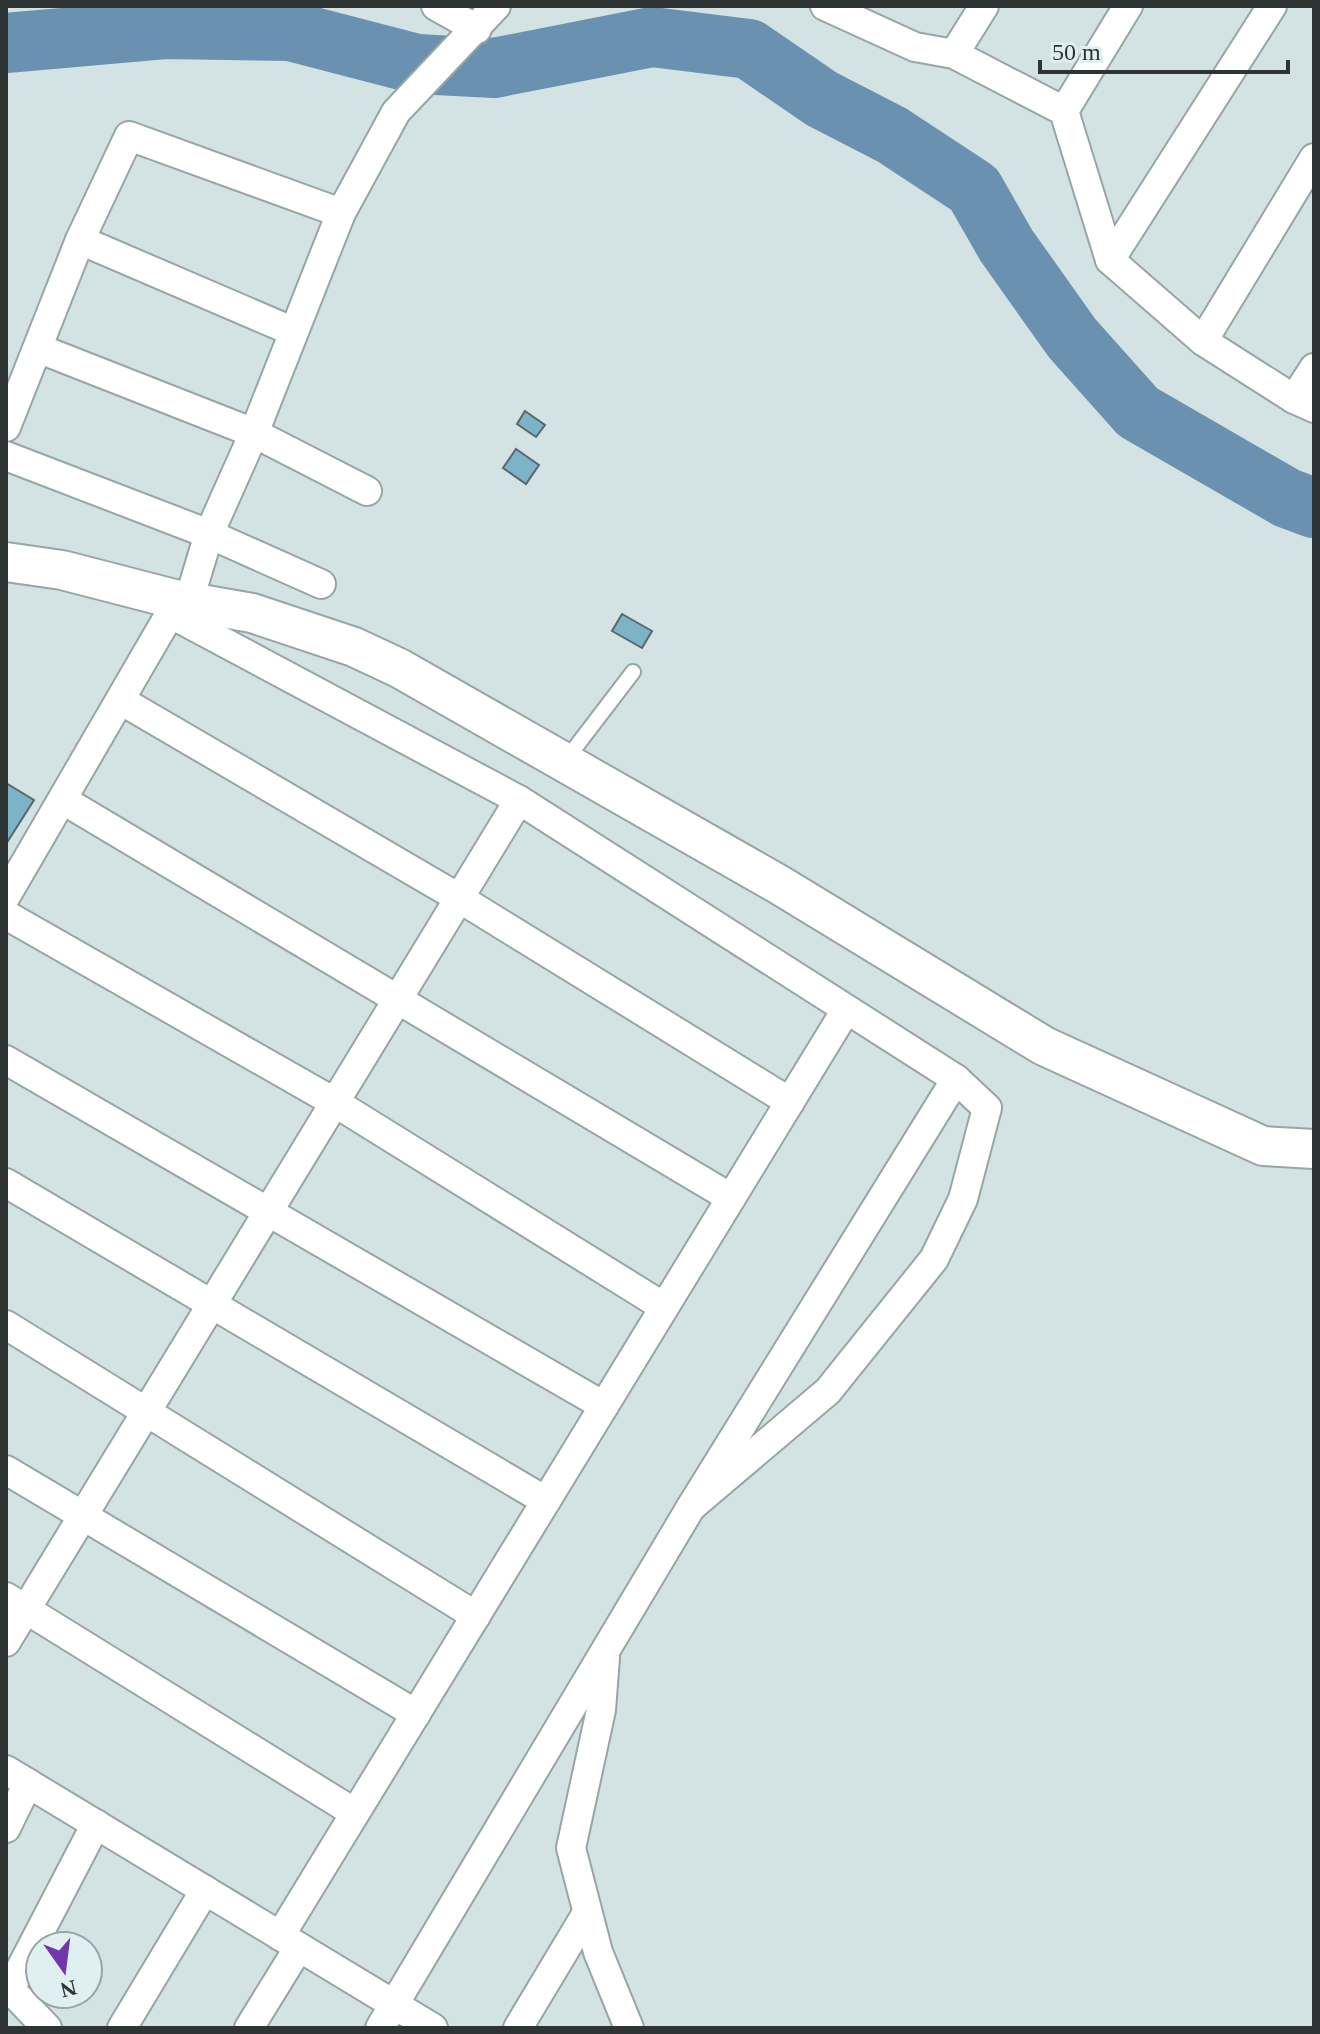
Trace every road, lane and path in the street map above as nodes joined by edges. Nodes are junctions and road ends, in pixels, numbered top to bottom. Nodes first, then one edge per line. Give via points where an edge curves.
1 (436, 6) edge
2 (496, 6) edge
3 (984, 6) edge
4 (1128, 6) edge
5 (1272, 6) edge
6 (838, 8) edge
7 (477, 29) junction
8 (954, 54) junction
9 (1064, 111) junction
10 (1314, 158) edge
11 (341, 213) junction
12 (80, 240) junction
13 (1110, 260) junction
14 (292, 331) junction
15 (1203, 341) junction
16 (40, 349) junction
17 (1314, 368) edge
18 (1304, 404) edge
19 (6, 427) edge
20 (254, 433) junction
21 (6, 456) edge
22 (367, 491) dead end
23 (209, 534) junction
24 (6, 562) edge
25 (321, 584) dead end
26 (179, 604) junction
27 (633, 672) dead end
28 (122, 701) junction
29 (565, 761) junction
30 (63, 800) junction
31 (519, 800) junction
32 (6, 896) edge
33 (459, 898) junction
34 (6, 915) edge
35 (398, 997) junction
36 (846, 1010) junction
37 (6, 1060) edge
38 (956, 1079) junction
39 (334, 1102) junction
40 (790, 1102) junction
41 (1314, 1149) edge
42 (6, 1183) edge
43 (731, 1198) junction
44 (268, 1211) junction
45 (211, 1305) junction
46 (664, 1307) junction
47 (6, 1325) edge
48 (604, 1406) junction
49 (148, 1410) junction
50 (6, 1470) edge
51 (546, 1501) junction
52 (691, 1507) junction
53 (83, 1516) junction
54 (16, 1603) edge
55 (476, 1616) junction
56 (6, 1642) edge
57 (605, 1653) junction
58 (416, 1714) junction
59 (17, 1776) edge
60 (355, 1813) junction
61 (96, 1824) junction
62 (6, 1828) edge
63 (205, 1890) junction
64 (587, 1913) junction
65 (290, 1942) junction
66 (8, 1987) edge
67 (387, 2016) edge
68 (47, 2028) edge
69 (122, 2028) edge
70 (249, 2028) edge
71 (433, 2028) edge
72 (518, 2028) edge
73 (629, 2028) edge

1 - 7 street
2 - 7 street
3 - 8 street
4 - 9 street
5 - 13 street
6 - 8 street via 915,47
7 - 11 street via 396,112
8 - 9 street
9 - 13 street
10 - 15 street
11 - 12 street via 129,136
11 - 14 street
12 - 14 street
12 - 16 street
13 - 15 street
14 - 20 street
15 - 18 street
16 - 19 street
16 - 20 street
17 - 18 street
20 - 22 street
20 - 23 street
21 - 23 street
23 - 25 street
23 - 26 street
24 - 26 street via 62,570
26 - 28 street
26 - 29 street via 252,613 354,647
26 - 31 street
27 - 29 lane
28 - 30 street
28 - 33 street
29 - 41 street via 1044,1046 1263,1146
30 - 32 street
30 - 35 street
31 - 33 street
31 - 36 street
33 - 35 street
33 - 40 street
34 - 39 street
35 - 39 street
35 - 43 street
36 - 38 street
36 - 40 street
37 - 44 street
38 - 52 street
38 - 52 street via 987,1108 963,1199 934,1259 828,1391
39 - 44 street
39 - 46 street
40 - 43 street
42 - 45 street
43 - 46 street
44 - 45 street
44 - 48 street
45 - 49 street
45 - 51 street
46 - 48 street
47 - 49 street
48 - 51 street
49 - 53 street
49 - 55 street
50 - 53 street
51 - 55 street
52 - 57 street
53 - 54 street
53 - 58 street
54 - 56 street
54 - 60 street
55 - 58 street
57 - 64 street via 601,1710 571,1848
57 - 67 street
58 - 60 street
59 - 61 street
59 - 62 street
60 - 65 street
61 - 63 street
61 - 66 street
63 - 65 street
63 - 69 street
64 - 72 street
64 - 73 street
65 - 67 street
65 - 70 street
66 - 68 street
67 - 71 street

